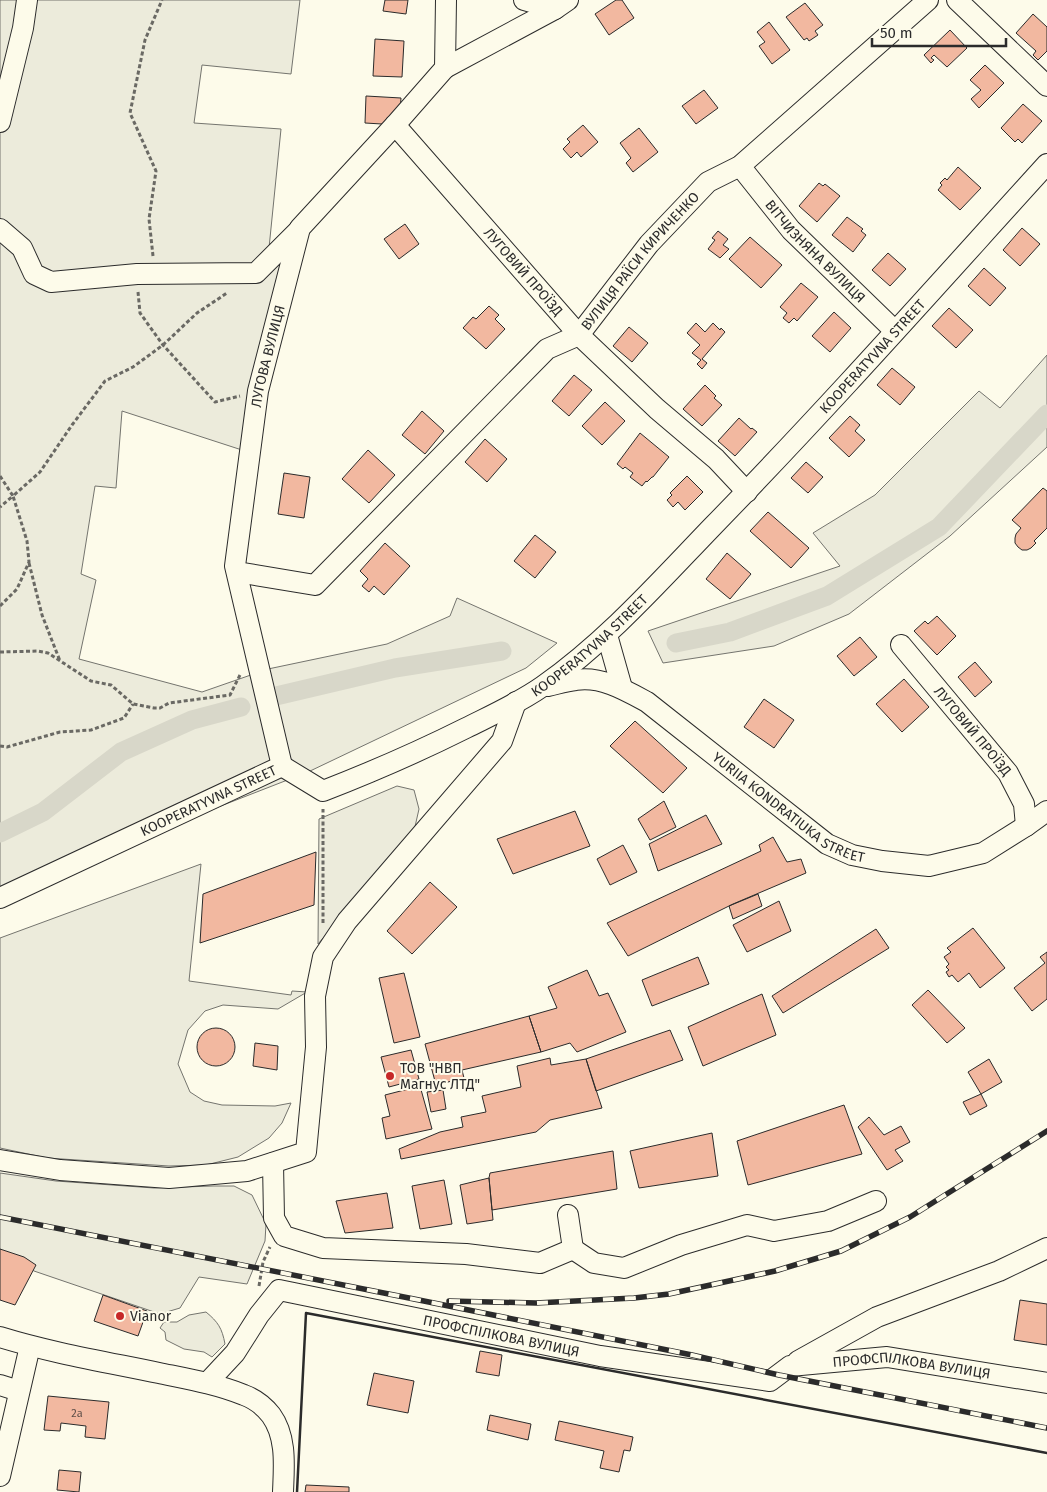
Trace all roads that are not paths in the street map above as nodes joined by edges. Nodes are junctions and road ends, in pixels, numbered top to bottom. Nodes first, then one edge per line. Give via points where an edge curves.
1 (27, 0) edge
2 (446, 0) edge
3 (524, 0) edge
4 (928, 0) edge
5 (957, 0) edge
6 (561, 4) edge
7 (445, 68) junction
8 (1047, 86) edge
9 (0, 122) edge
10 (395, 125) junction
11 (1047, 164) edge
12 (740, 166) junction
13 (300, 228) junction
14 (0, 229) edge
15 (895, 331) junction
16 (579, 336) junction
17 (746, 492) junction
18 (237, 572) junction
19 (607, 636) junction
20 (901, 645) dead end
21 (541, 688) junction
22 (622, 688) junction
23 (516, 702) junction
24 (282, 766) junction
25 (1047, 811) edge
26 (1026, 826) junction
27 (0, 898) edge
28 (0, 1160) edge
29 (273, 1163) junction
30 (876, 1201) dead end
31 (568, 1215) dead end
32 (1047, 1248) edge
33 (572, 1249) junction
34 (0, 1337) edge
35 (30, 1346) junction
36 (790, 1366) junction
37 (207, 1383) junction
38 (1047, 1383) edge
39 (0, 1385) edge
40 (19, 1391) junction
41 (0, 1476) edge
42 (283, 1492) edge

1 - 9 street
2 - 7 street
3 - 6 street
4 - 12 street, ВУЛИЦЯ РАЇСИ КИРИЧЕНКО
5 - 8 street
6 - 7 street
7 - 10 street, ЛУГОВА ВУЛИЦЯ
10 - 13 street, ЛУГОВА ВУЛИЦЯ
10 - 16 street, ЛУГОВИЙ ПРОЇЗД
11 - 15 street, KOOPERATYVNA STREET
12 - 15 street, ВІТЧИЗНЯНА ВУЛИЦЯ via 790,230
12 - 16 street, ВУЛИЦЯ РАЇСИ КИРИЧЕНКО via 708,182 656,237
13 - 14 street via 256,273 146,274 51,282 34,274 22,248
13 - 18 street, ЛУГОВА ВУЛИЦЯ via 258,391 235,566
15 - 17 street, KOOPERATYVNA STREET
16 - 17 street, ЛУГОВИЙ ПРОЇЗД via 716,459
16 - 18 street, ВУЛИЦЯ РАЇСИ КИРИЧЕНКО via 547,349 315,585
17 - 19 street, KOOPERATYVNA STREET
18 - 24 street, ЛУГОВА ВУЛИЦЯ
19 - 21 street, KOOPERATYVNA STREET
19 - 22 street
20 - 26 street, ЛУГОВИЙ ПРОЇЗД via 1008,773 1024,804
21 - 22 street, YURIIA KONDRATIUKA STREET via 578,680
21 - 23 street, KOOPERATYVNA STREET
22 - 26 street, YURIIA KONDRATIUKA STREET via 662,714 827,844 852,855 929,866 983,853
23 - 24 street, KOOPERATYVNA STREET via 448,737 324,791
23 - 29 street via 502,741 347,921 323,957 315,996 316,1047 306,1152
24 - 27 street, KOOPERATYVNA STREET
25 - 26 street, YURIIA KONDRATIUKA STREET
28 - 29 street via 60,1170 169,1178 247,1171
29 - 33 street via 274,1218 284,1236 323,1248 466,1254 540,1263
30 - 33 street via 828,1222 774,1231 747,1226 681,1245 624,1268 594,1263
31 - 33 street
32 - 36 street via 999,1271 877,1318
34 - 35 street
35 - 37 street
35 - 40 street
36 - 37 street, ПРОФСПІЛКОВА ВУЛИЦЯ via 770,1381 760,1380 600,1356 279,1290 235,1353
36 - 38 street, ПРОФСПІЛКОВА ВУЛИЦЯ via 886,1356
37 - 42 street via 244,1395 260,1403 270,1413 278,1426 283,1446
39 - 40 street
40 - 41 street

